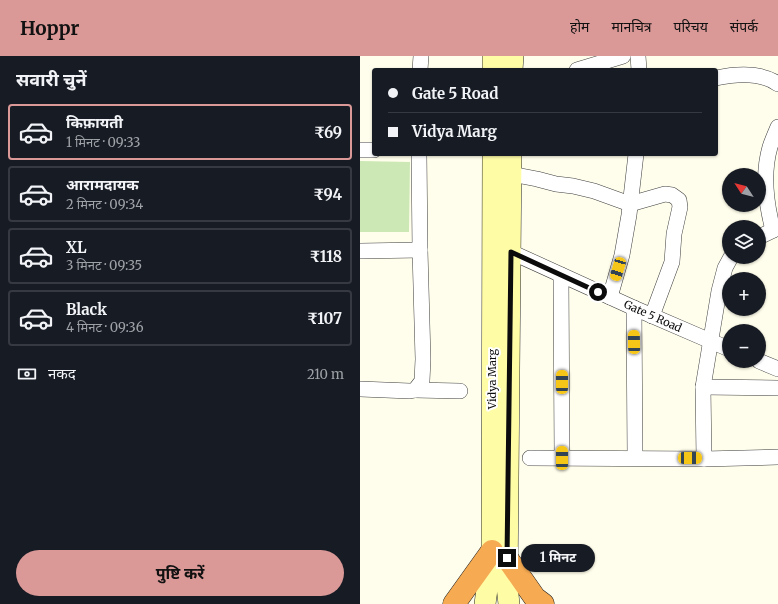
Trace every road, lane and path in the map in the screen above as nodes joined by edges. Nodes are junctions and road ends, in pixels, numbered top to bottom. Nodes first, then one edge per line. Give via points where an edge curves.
1 (421, 56) edge
2 (493, 56) edge
3 (513, 56) edge
4 (623, 56) edge
5 (638, 56) edge
6 (420, 68) edge
7 (493, 68) edge
8 (512, 68) edge
9 (584, 68) edge
10 (639, 68) edge
11 (718, 78) edge
12 (778, 84) edge
13 (778, 127) edge
14 (360, 150) edge
15 (372, 150) edge
16 (419, 156) edge
17 (493, 156) edge
18 (636, 156) edge
19 (511, 164) edge
20 (630, 204) junction
21 (775, 229) edge
22 (766, 234) edge
23 (420, 250) junction
24 (360, 251) edge
25 (511, 252) junction
26 (727, 264) edge
27 (561, 275) junction
28 (610, 297) junction
29 (634, 308) junction
30 (652, 316) junction
31 (710, 341) junction
32 (722, 346) edge
33 (766, 364) edge
34 (778, 369) edge
35 (703, 387) junction
36 (778, 388) edge
37 (360, 389) edge
38 (416, 390) junction
39 (460, 391) dead end
40 (778, 457) edge
41 (530, 458) dead end
42 (562, 458) junction
43 (635, 458) junction
44 (704, 458) junction
45 (499, 555) junction
46 (454, 604) edge
47 (486, 604) edge
48 (509, 604) edge
49 (543, 604) edge

1 - 6 street
2 - 7 main road
3 - 8 main road
4 - 9 street
5 - 10 street
11 - 12 street via 729,75 760,76
13 - 21 street via 767,159 766,178 767,205
14 - 15 street
16 - 23 street
17 - 45 main road, Vidya Marg
18 - 20 street
19 - 20 street via 537,179 594,191
19 - 25 main road, Vidya Marg
20 - 28 street via 622,255
20 - 30 street via 665,194 679,200 672,262
21 - 22 street
23 - 24 street
23 - 38 street via 423,360 422,381
25 - 27 street, Gate 5 Road
25 - 45 main road, Vidya Marg
26 - 31 street via 719,291
27 - 28 street, Gate 5 Road
27 - 42 street
28 - 29 street, Gate 5 Road
29 - 30 street, Gate 5 Road
29 - 43 street
30 - 31 street, Gate 5 Road
31 - 32 street, Gate 5 Road
31 - 35 street
33 - 34 street
35 - 36 street
35 - 44 street
37 - 38 street
38 - 39 street
40 - 44 street
41 - 42 street
42 - 43 street
43 - 44 street
45 - 46 highway
45 - 47 main road, Vidya Marg
45 - 48 main road, Vidya Marg
45 - 49 highway

